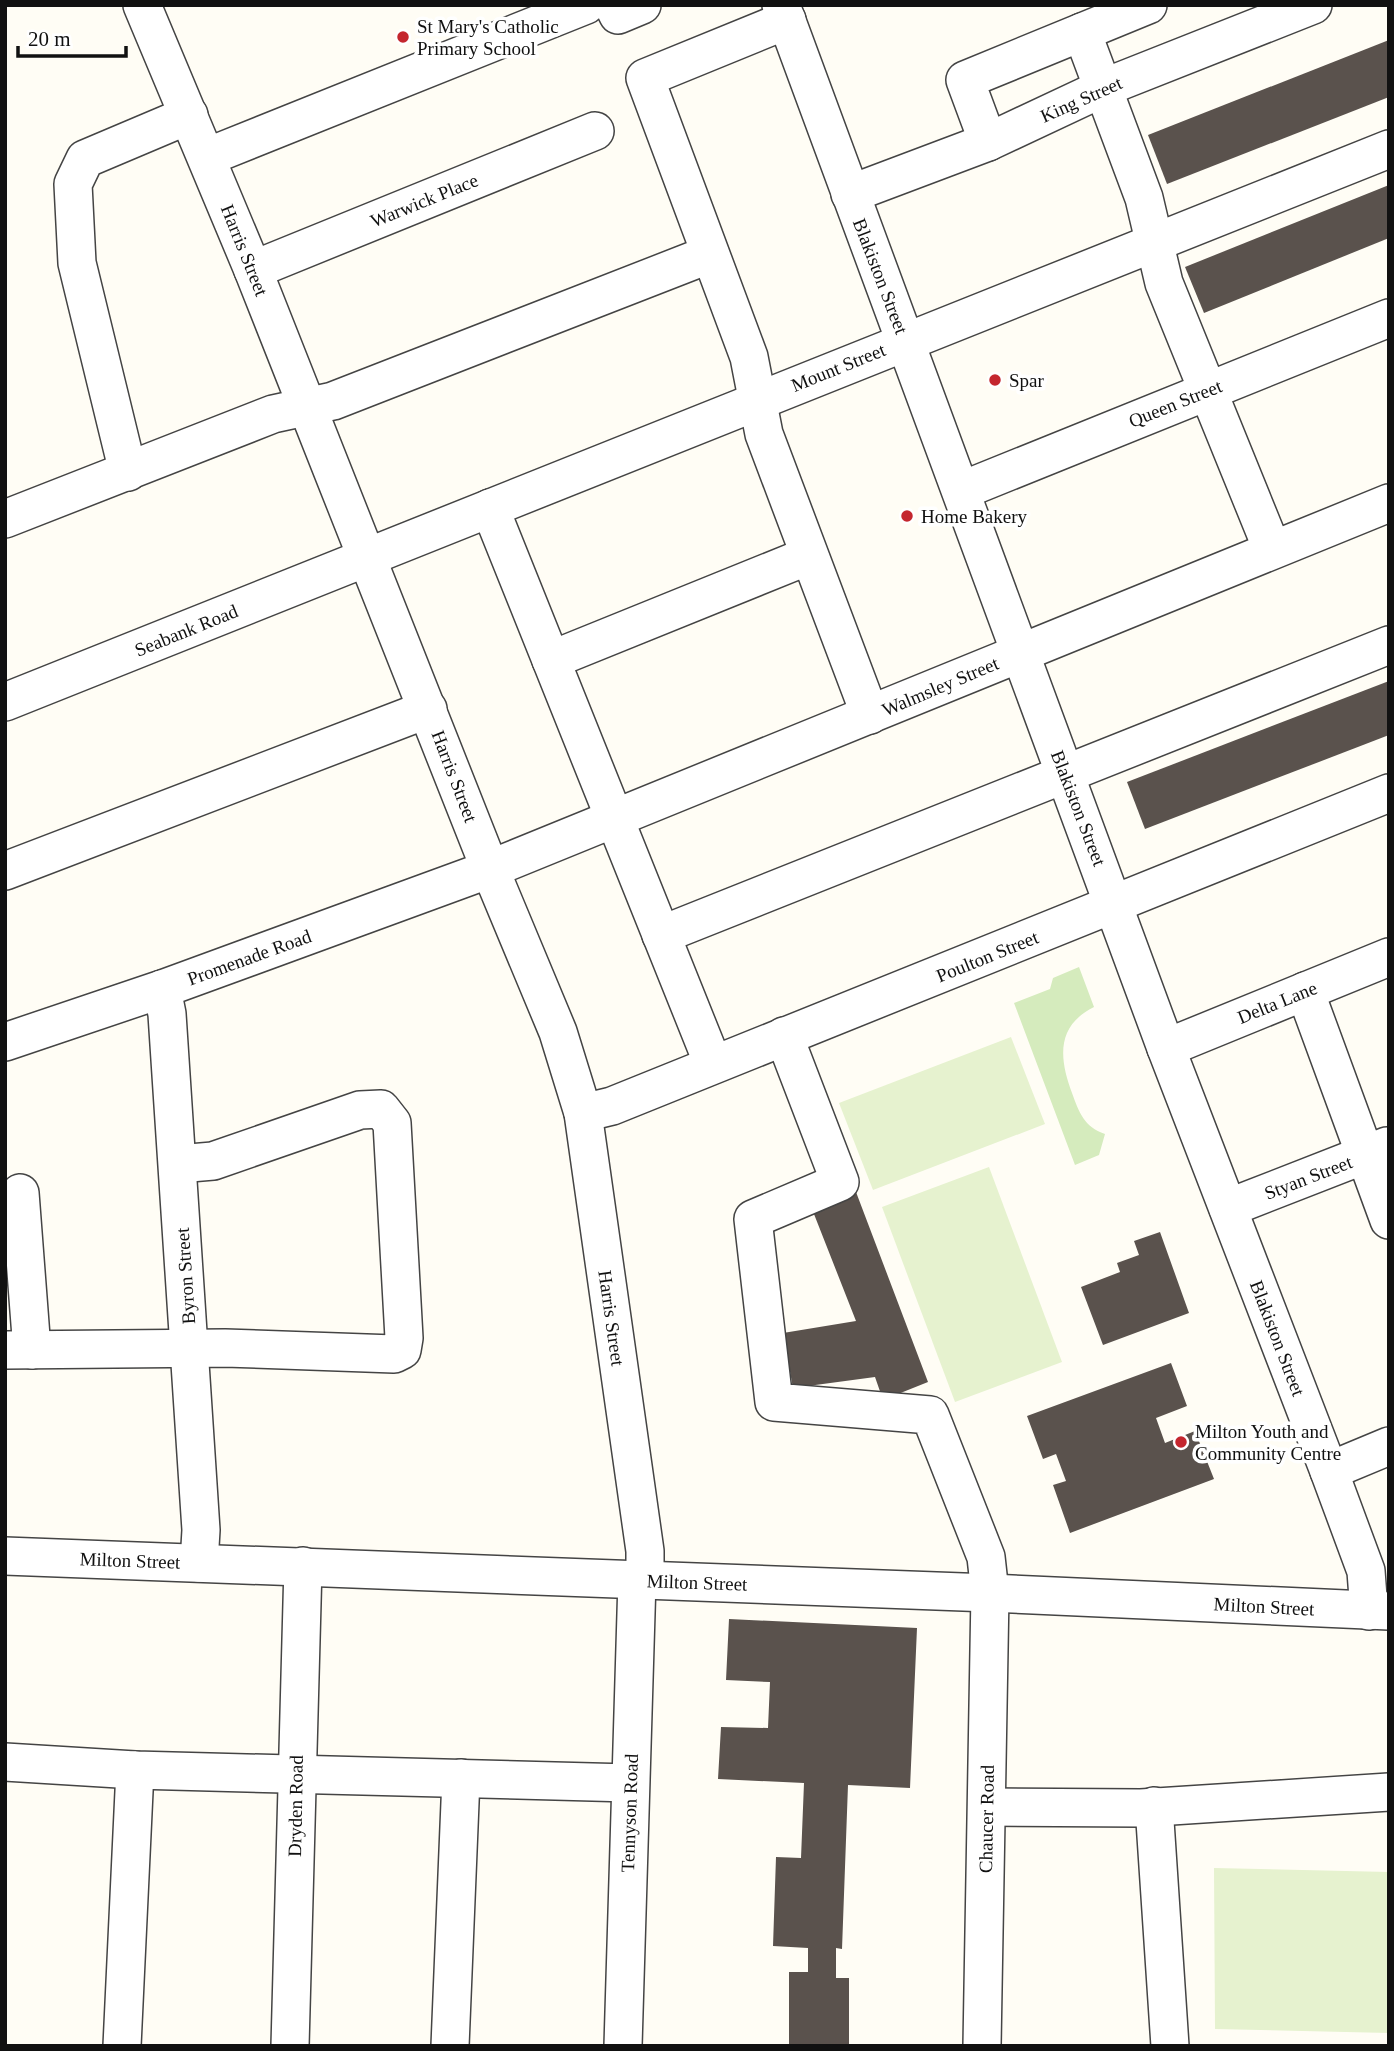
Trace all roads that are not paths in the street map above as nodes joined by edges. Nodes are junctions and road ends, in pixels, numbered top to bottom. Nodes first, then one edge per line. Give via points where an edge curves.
1 (142, 5) edge
2 (586, 5) edge
3 (613, 5) edge
4 (642, 5) edge
5 (1149, 5) edge
6 (1312, 5) edge
7 (784, 12) edge
8 (1082, 32) junction
9 (1103, 88) junction
10 (189, 115) junction
11 (595, 131) dead end
12 (988, 142) junction
13 (1389, 149) edge
14 (208, 157) junction
15 (850, 194) junction
16 (1154, 242) junction
17 (710, 254) junction
18 (253, 270) junction
19 (1389, 318) edge
20 (905, 340) junction
21 (1206, 390) junction
22 (757, 399) junction
23 (307, 407) junction
24 (128, 472) junction
25 (963, 490) junction
26 (1389, 503) edge
27 (490, 508) junction
28 (5, 519) edge
29 (1272, 549) junction
30 (808, 556) junction
31 (366, 558) junction
32 (1389, 645) edge
33 (1022, 652) junction
34 (551, 660) junction
35 (5, 702) edge
36 (429, 709) junction
37 (870, 715) junction
38 (1065, 774) junction
39 (1389, 793) edge
40 (615, 819) junction
41 (490, 869) junction
42 (5, 871) edge
43 (1116, 905) junction
44 (661, 935) junction
45 (1389, 957) edge
46 (162, 989) junction
47 (1305, 991) junction
48 (784, 1036) junction
49 (5, 1042) edge
50 (1166, 1048) junction
51 (713, 1064) junction
52 (583, 1114) junction
53 (1377, 1150) edge
54 (178, 1164) junction
55 (20, 1193) dead end
56 (1228, 1208) junction
57 (1389, 1220) edge
58 (19, 1350) edge
59 (189, 1350) junction
60 (1389, 1446) edge
61 (1329, 1471) junction
62 (5, 1556) edge
63 (199, 1563) junction
64 (303, 1566) junction
65 (641, 1580) junction
66 (990, 1592) junction
67 (1379, 1611) edge
68 (5, 1762) edge
69 (135, 1770) junction
70 (296, 1772) junction
71 (461, 1778) junction
72 (630, 1783) junction
73 (1389, 1792) edge
74 (1154, 1806) junction
75 (987, 1807) junction
76 (122, 2046) edge
77 (290, 2046) edge
78 (450, 2046) edge
79 (623, 2046) edge
80 (982, 2046) edge
81 (1170, 2046) edge

1 - 10 street, Harris Street
2 - 14 street
3 - 4 street via 618,15
5 - 8 street
6 - 9 street, King Street
7 - 15 street, Blakiston Street
7 - 17 street via 645,78
8 - 9 street
8 - 12 street via 965,80
9 - 12 street, King Street
9 - 16 street via 1144,198
10 - 14 street, Harris Street
10 - 24 street via 85,159 73,184 77,263
11 - 18 street, Warwick Place
12 - 15 street, King Street
13 - 16 street, Mount Street
14 - 18 street, Harris Street
15 - 20 street, Blakiston Street
16 - 20 street, Mount Street
16 - 21 street via 1164,283
17 - 22 street via 749,357
17 - 23 street via 334,401
18 - 23 street, Harris Street
19 - 21 street, Queen Street
20 - 22 street, Mount Street
20 - 25 street, Blakiston Street
21 - 25 street, Queen Street
21 - 29 street
22 - 27 street, Mount Street
22 - 30 street via 764,434
23 - 24 street via 274,414
23 - 31 street, Harris Street
24 - 28 street
25 - 33 street, Blakiston Street
26 - 29 street, Walmsley Street
27 - 31 street, Mount Street
27 - 34 street
29 - 33 street, Walmsley Street
30 - 34 street
30 - 37 street
31 - 35 street, Seabank Road
31 - 36 street, Harris Street
32 - 38 street
33 - 37 street, Walmsley Street
33 - 38 street, Blakiston Street
34 - 40 street
36 - 41 street, Harris Street
36 - 42 street
37 - 40 street, Walmsley Street
38 - 43 street, Blakiston Street
38 - 44 street
39 - 43 street, Poulton Street
40 - 41 street, Walmsley Street
40 - 44 street
41 - 46 street, Promenade Road
41 - 52 street, Harris Street via 558,1032
43 - 48 street, Poulton Street
43 - 50 street, Blakiston Street
44 - 51 street
45 - 47 street, Delta Lane
46 - 49 street, Promenade Road
46 - 54 street, Byron Street
47 - 50 street, Delta Lane
47 - 53 street
48 - 51 street, Poulton Street
48 - 66 street, Chaucer Road via 840,1182 753,1219 774,1402 930,1415 986,1557
50 - 56 street, Blakiston Street
51 - 52 street, Poulton Street
52 - 65 street, Harris Street via 645,1551
53 - 56 street, Styan Street
53 - 57 street
54 - 59 street, Byron Street
54 - 59 street via 213,1161 360,1110 381,1108 391,1123 402,1350 394,1354
55 - 58 street
56 - 61 street, Blakiston Street
58 - 59 street
59 - 63 street, Byron Street via 201,1530
60 - 61 street
61 - 67 street, Blakiston Street
62 - 63 street, Milton Street
63 - 64 street, Milton Street
64 - 65 street, Milton Street
64 - 70 street, Dryden Road
65 - 66 street, Milton Street
65 - 72 street, Tennyson Road
66 - 67 street, Milton Street
66 - 75 street, Chaucer Road
68 - 69 street
69 - 70 street
69 - 76 street
70 - 71 street
70 - 77 street, Dryden Road
71 - 72 street
71 - 78 street
72 - 79 street, Tennyson Road
73 - 74 street
74 - 75 street
74 - 81 street
75 - 80 street, Chaucer Road

